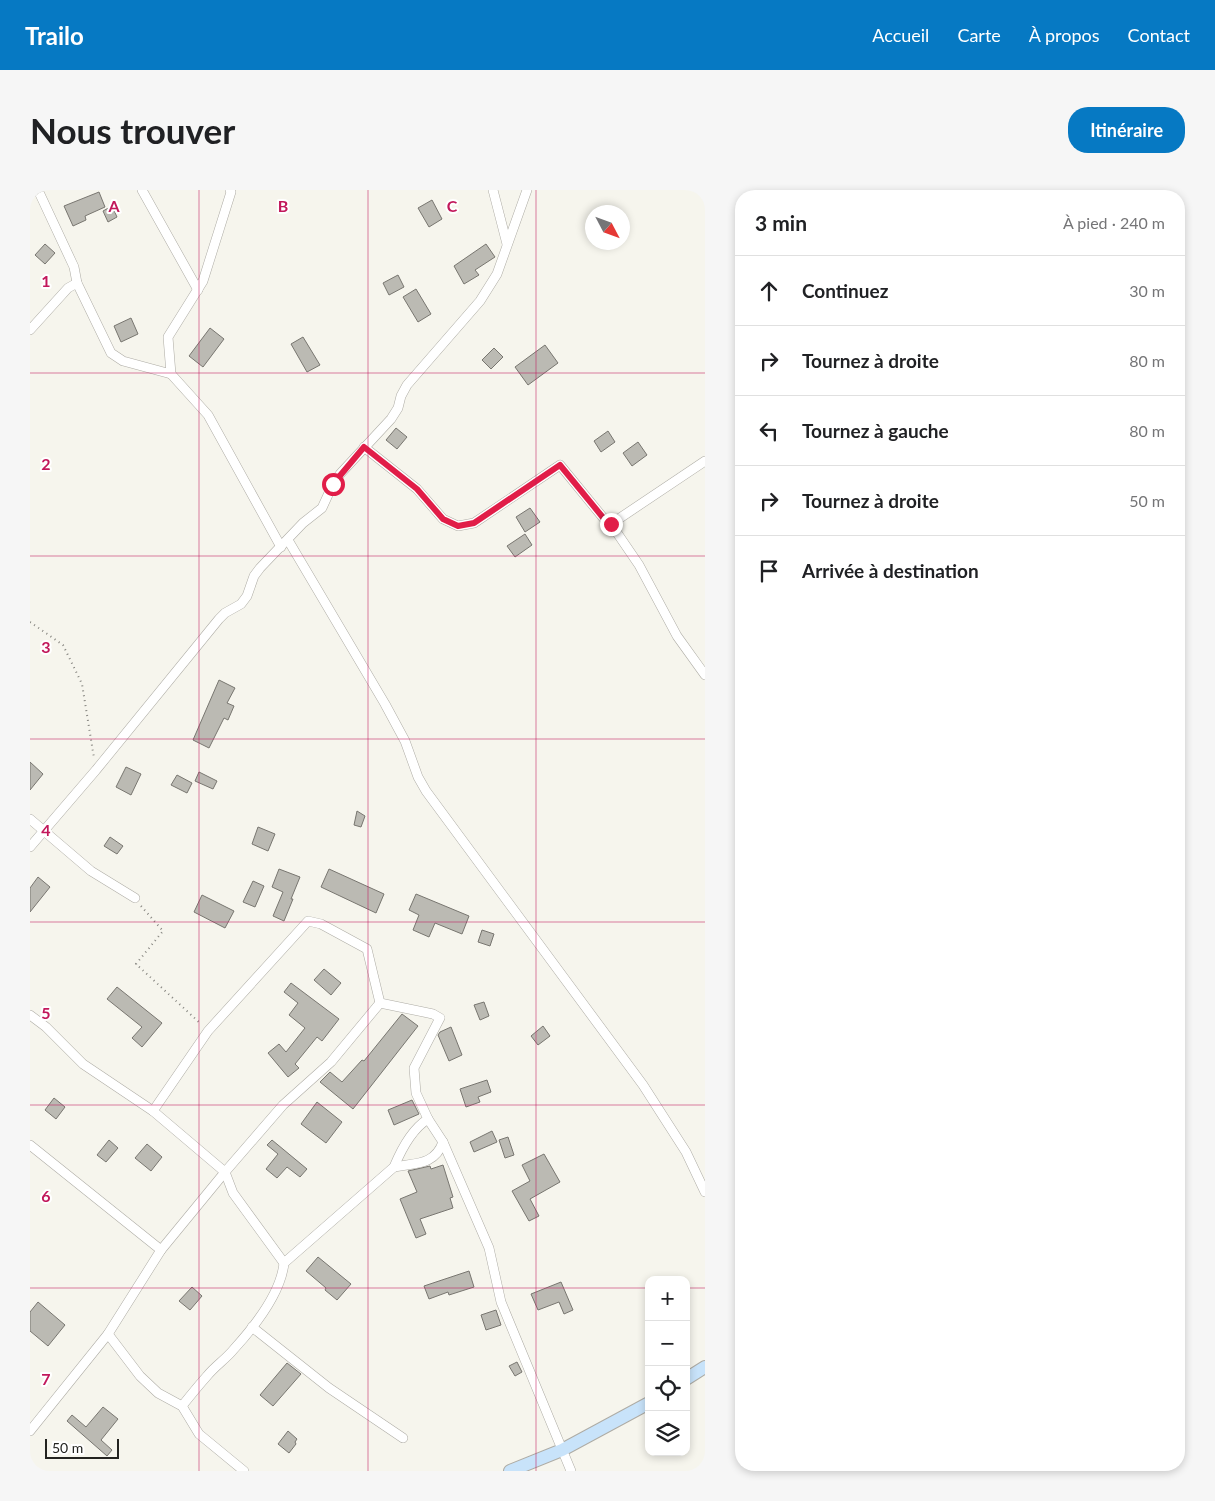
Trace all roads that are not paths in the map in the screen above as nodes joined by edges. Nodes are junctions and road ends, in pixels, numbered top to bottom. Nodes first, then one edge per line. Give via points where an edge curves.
1 (38, 190) edge
2 (142, 190) edge
3 (230, 190) edge
4 (493, 190) edge
5 (527, 190) edge
6 (507, 244) junction
7 (77, 283) junction
8 (198, 290) junction
9 (30, 330) edge
10 (171, 374) junction
11 (364, 447) junction
12 (705, 461) edge
13 (611, 524) junction
14 (284, 543) junction
15 (705, 675) edge
16 (30, 819) edge
17 (44, 831) junction
18 (30, 848) edge
19 (135, 898) road end
20 (380, 1003) junction
21 (30, 1015) edge
22 (153, 1111) junction
23 (428, 1119) junction
24 (443, 1142) junction
25 (30, 1145) edge
26 (394, 1167) junction
27 (226, 1172) junction
28 (705, 1192) edge
29 (161, 1250) junction
30 (284, 1263) junction
31 (252, 1327) junction
32 (108, 1334) junction
33 (705, 1366) edge
34 (690, 1376) edge
35 (645, 1405) edge
36 (182, 1406) junction
37 (30, 1431) edge
38 (403, 1438) dead end
39 (562, 1450) junction
40 (244, 1471) edge
41 (510, 1471) edge
42 (571, 1471) edge

1 - 7 street via 74,267
2 - 8 street
3 - 8 street
4 - 6 street
5 - 6 street
6 - 11 street via 497,274 480,301 407,385 391,419
7 - 9 street via 68,288
7 - 10 street via 111,353 123,361
8 - 10 street via 168,337
10 - 14 street via 208,415
11 - 13 street via 417,489 443,519 458,526 474,523 560,465
11 - 14 street via 333,484 322,508
12 - 13 street
13 - 15 street via 639,565 676,636
14 - 17 street via 254,576 241,604 219,619
14 - 28 street via 385,704 426,791 643,1084 686,1152
16 - 17 street
17 - 18 street
17 - 19 street via 91,871
20 - 22 street via 367,949 321,924 308,921 208,1031
20 - 23 street via 440,1018 414,1068 416,1093
20 - 27 street via 331,1062 284,1105
21 - 22 street via 84,1064
22 - 27 street
23 - 24 street
23 - 26 street via 420,1124
24 - 26 street via 439,1152 429,1161
24 - 39 street via 489,1248 501,1302
25 - 29 street
26 - 30 street
27 - 29 street
27 - 30 street via 233,1193
29 - 32 street
30 - 31 street via 277,1290
31 - 36 street
31 - 38 street via 329,1388
32 - 36 street via 140,1376 158,1393
32 - 37 street
33 - 34 street
35 - 39 street
36 - 40 street via 199,1434
39 - 41 street
39 - 42 street

